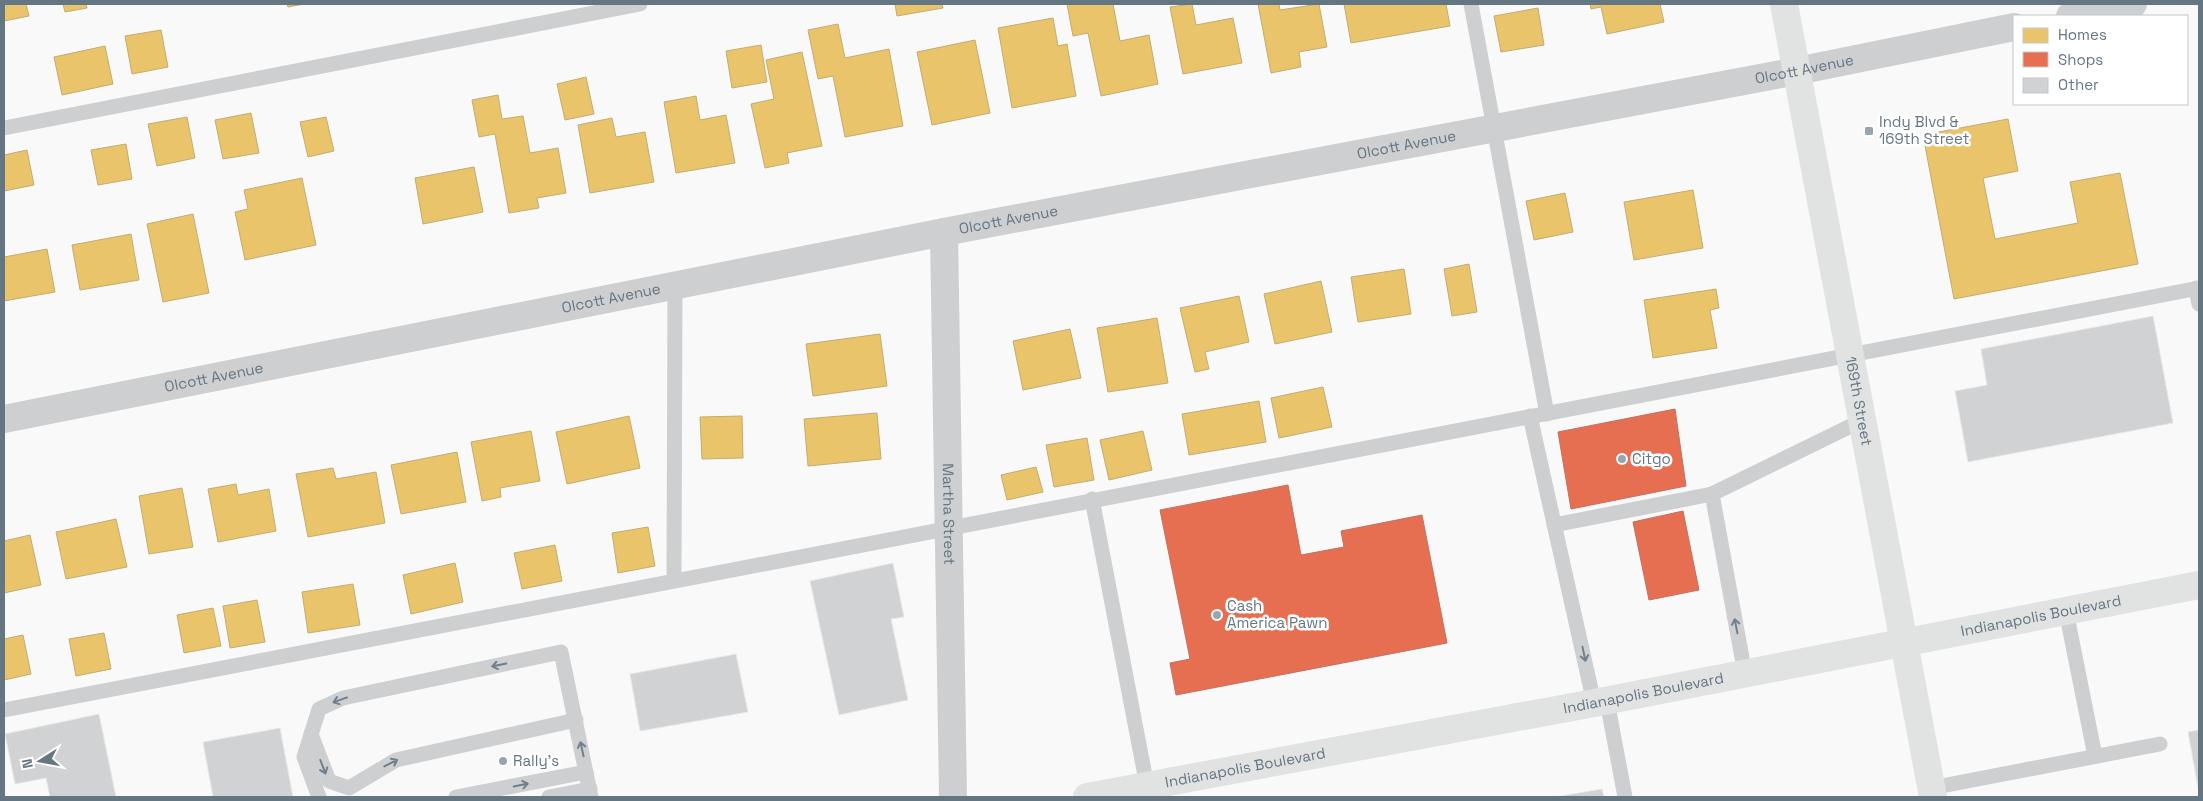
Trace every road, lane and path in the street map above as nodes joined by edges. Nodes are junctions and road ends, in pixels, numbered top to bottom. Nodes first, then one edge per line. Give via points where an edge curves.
1 (640, 4) edge
2 (1471, 4) edge
3 (1784, 4) edge
4 (2119, 5) edge
5 (2074, 15) edge
6 (2013, 27) edge
7 (1797, 71) junction
8 (4, 128) edge
9 (1495, 128) junction
10 (944, 232) junction
11 (675, 286) junction
12 (2198, 288) edge
13 (2199, 304) edge
14 (1850, 356) junction
15 (1547, 414) junction
16 (1530, 416) junction
17 (4, 419) edge
18 (1861, 421) junction
19 (1712, 494) junction
20 (1092, 499) junction
21 (1554, 525) junction
22 (949, 526) junction
23 (674, 580) junction
24 (2199, 585) edge
25 (2066, 611) junction
26 (1903, 643) junction
27 (1745, 674) junction
28 (1600, 702) junction
29 (4, 710) edge
30 (576, 720) junction
31 (311, 734) junction
32 (2160, 744) dead end
33 (2095, 756) junction
34 (586, 772) junction
35 (1147, 786) junction
36 (1186, 788) edge
37 (1932, 792) edge
38 (591, 793) edge
39 (319, 797) edge
40 (456, 797) edge
41 (549, 797) edge
42 (953, 797) edge
43 (1087, 797) edge
44 (1625, 797) edge

1 - 8 lane
2 - 9 lane
3 - 7 main road, 169th Street
4 - 5 street
6 - 7 street, Olcott Avenue
7 - 9 street, Olcott Avenue
7 - 14 main road, 169th Street
9 - 10 street, Olcott Avenue
9 - 15 lane
10 - 11 street, Olcott Avenue
10 - 22 street, Martha Street
11 - 17 street, Olcott Avenue
11 - 23 lane
12 - 13 lane
12 - 14 lane
14 - 15 lane
14 - 18 main road, 169th Street
15 - 16 lane
16 - 20 lane
16 - 21 lane
18 - 19 lane
18 - 26 main road, 169th Street
19 - 21 lane
27 -> 19 lane
20 - 22 lane
20 - 35 lane
21 -> 28 lane
22 - 23 lane
22 - 42 street, Martha Street
23 - 29 lane
24 - 25 main road, Indianapolis Boulevard
25 - 26 main road, Indianapolis Boulevard
25 - 33 lane
26 - 27 main road, Indianapolis Boulevard
26 - 37 main road, 169th Street
27 - 28 main road, Indianapolis Boulevard
28 - 36 main road, Indianapolis Boulevard
28 - 44 lane
31 -> 30 lane via 329,781 349,788 396,760
30 -> 31 lane via 561,652 344,698 319,708
34 -> 30 lane
31 - 39 lane via 304,757
32 - 33 lane
33 - 37 lane
34 - 38 lane
40 -> 34 lane
35 - 36 main road, Indianapolis Boulevard
35 - 43 main road, Indianapolis Boulevard
38 - 41 lane

